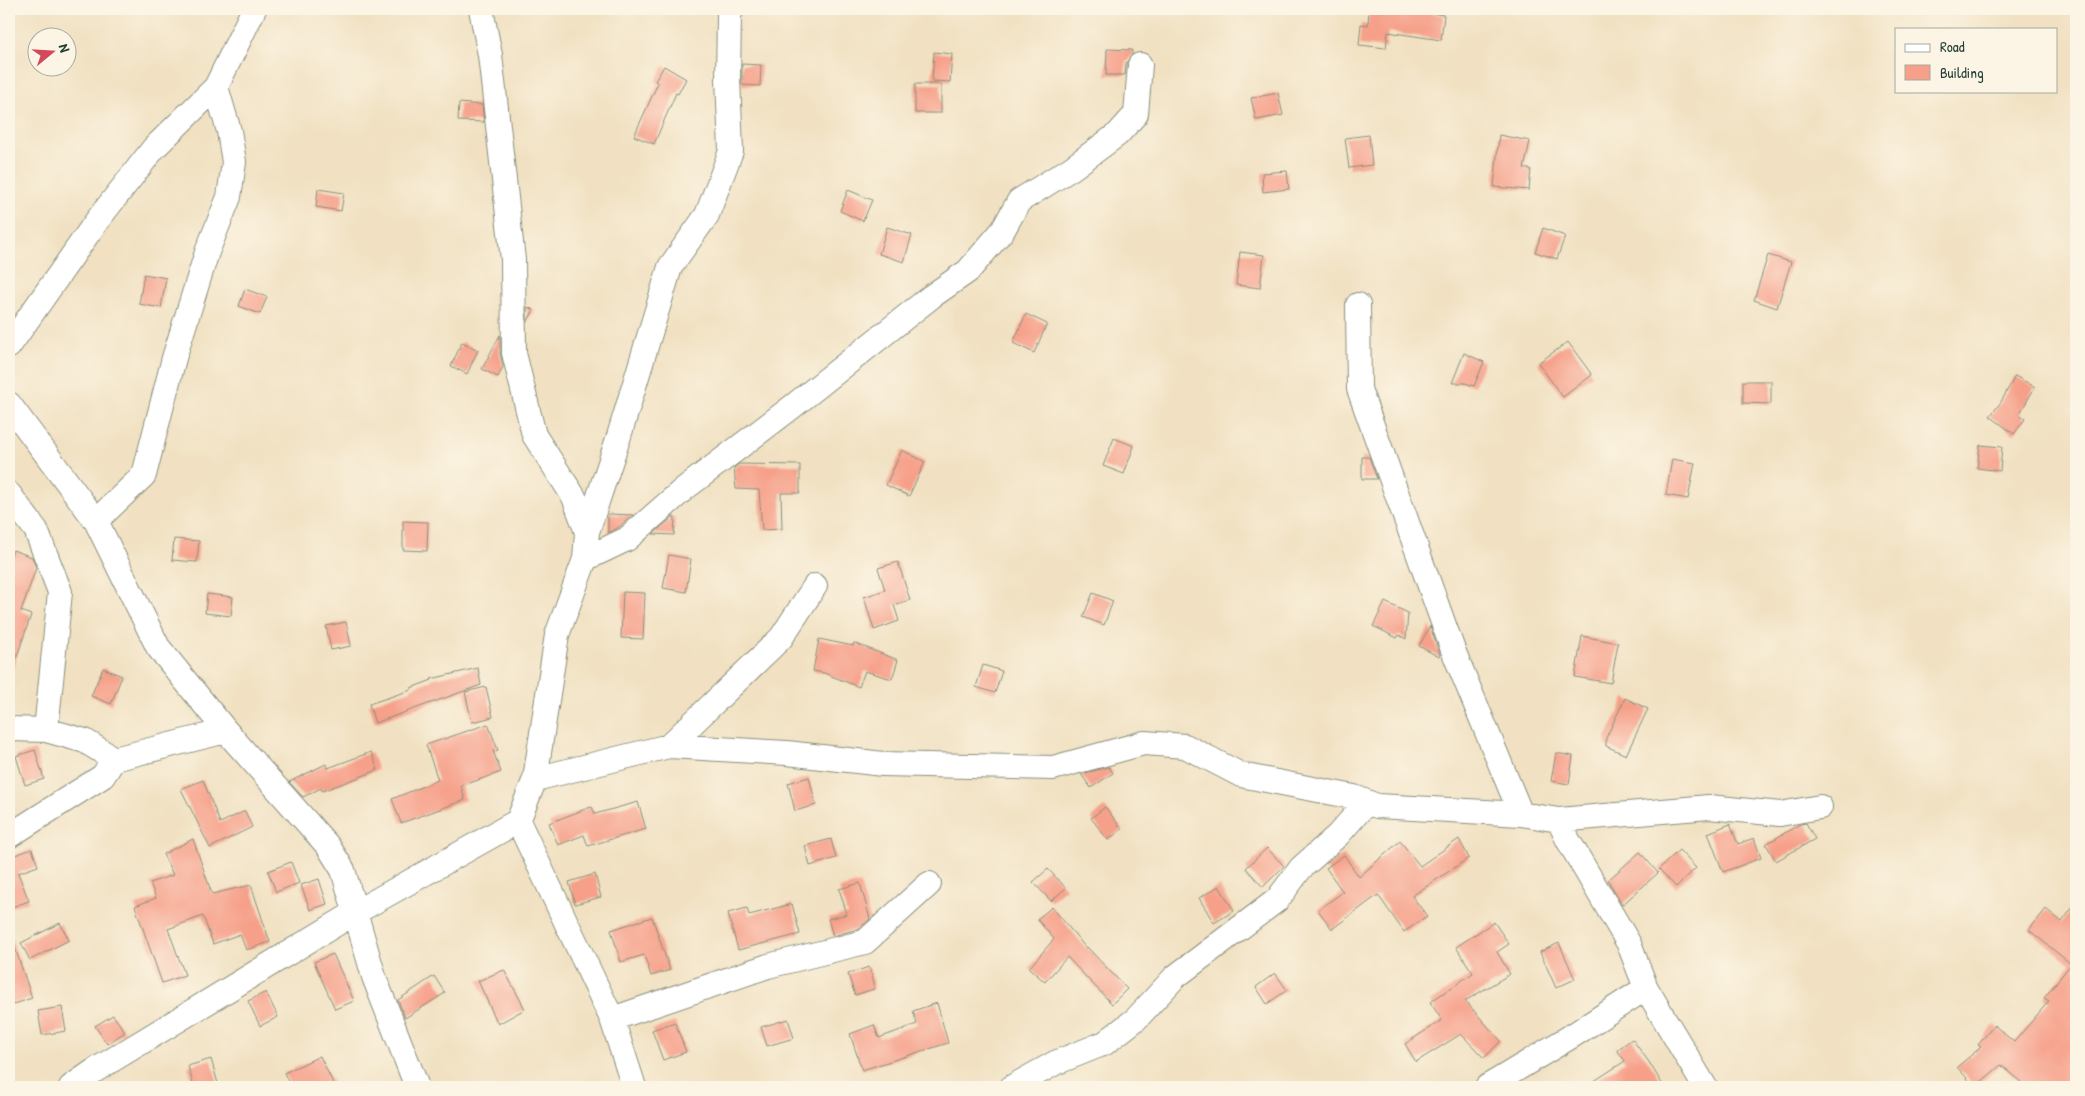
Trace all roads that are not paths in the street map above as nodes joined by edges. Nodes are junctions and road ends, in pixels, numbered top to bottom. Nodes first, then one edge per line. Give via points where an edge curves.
1 (254, 9) edge
2 (481, 9) edge
3 (732, 9) edge
4 (1140, 65) dead end
5 (216, 87) junction
6 (1358, 305) dead end
7 (9, 346) edge
8 (9, 404) edge
9 (9, 494) edge
10 (96, 521) junction
11 (587, 532) junction
12 (585, 559) junction
13 (815, 586) dead end
14 (9, 729) edge
15 (46, 730) junction
16 (226, 731) junction
17 (669, 746) junction
18 (114, 759) junction
19 (535, 779) junction
20 (1367, 802) junction
21 (1820, 807) dead end
22 (1521, 814) junction
23 (1559, 820) junction
24 (518, 821) junction
25 (9, 836) edge
26 (929, 884) dead end
27 (356, 912) junction
28 (1646, 988) junction
29 (612, 1019) junction
30 (99, 1079) edge
31 (630, 1084) edge
32 (70, 1087) edge
33 (417, 1087) edge
34 (1012, 1087) edge
35 (1487, 1087) edge
36 (1705, 1087) edge

1 - 5 street
2 - 11 street via 490,55 513,260 514,353 534,435 574,496
3 - 11 street via 729,15 728,78 731,151 707,215 670,267
4 - 12 street via 1136,114 1118,134 1019,201 1003,230 968,271 684,489 627,539
5 - 7 street via 154,148 96,222
5 - 10 street via 234,162 229,197 207,252 174,358 144,475
6 - 22 street via 1359,389 1453,650
8 - 10 street
9 - 15 street via 36,530 60,592
10 - 16 street via 158,647
11 - 12 street
12 - 19 street via 557,636
13 - 17 street via 781,638
14 - 15 street
15 - 18 street via 85,741
16 - 18 street
16 - 27 street via 328,846 343,870
17 - 19 street
17 - 20 street via 787,753 883,764 1053,768 1144,742 1185,746 1241,775
18 - 25 street via 103,776
19 - 24 street
20 - 22 street via 1377,806
20 - 34 street via 1301,868 1277,900 1175,977 1136,1019 1105,1043 1055,1063
21 - 23 street via 1780,814 1709,807
22 - 23 street
23 - 28 street via 1629,944
24 - 27 street
24 - 29 street
26 - 29 street via 865,942 768,966
27 - 30 street
27 - 33 street via 374,977
28 - 35 street
28 - 36 street
29 - 31 street
30 - 32 street

